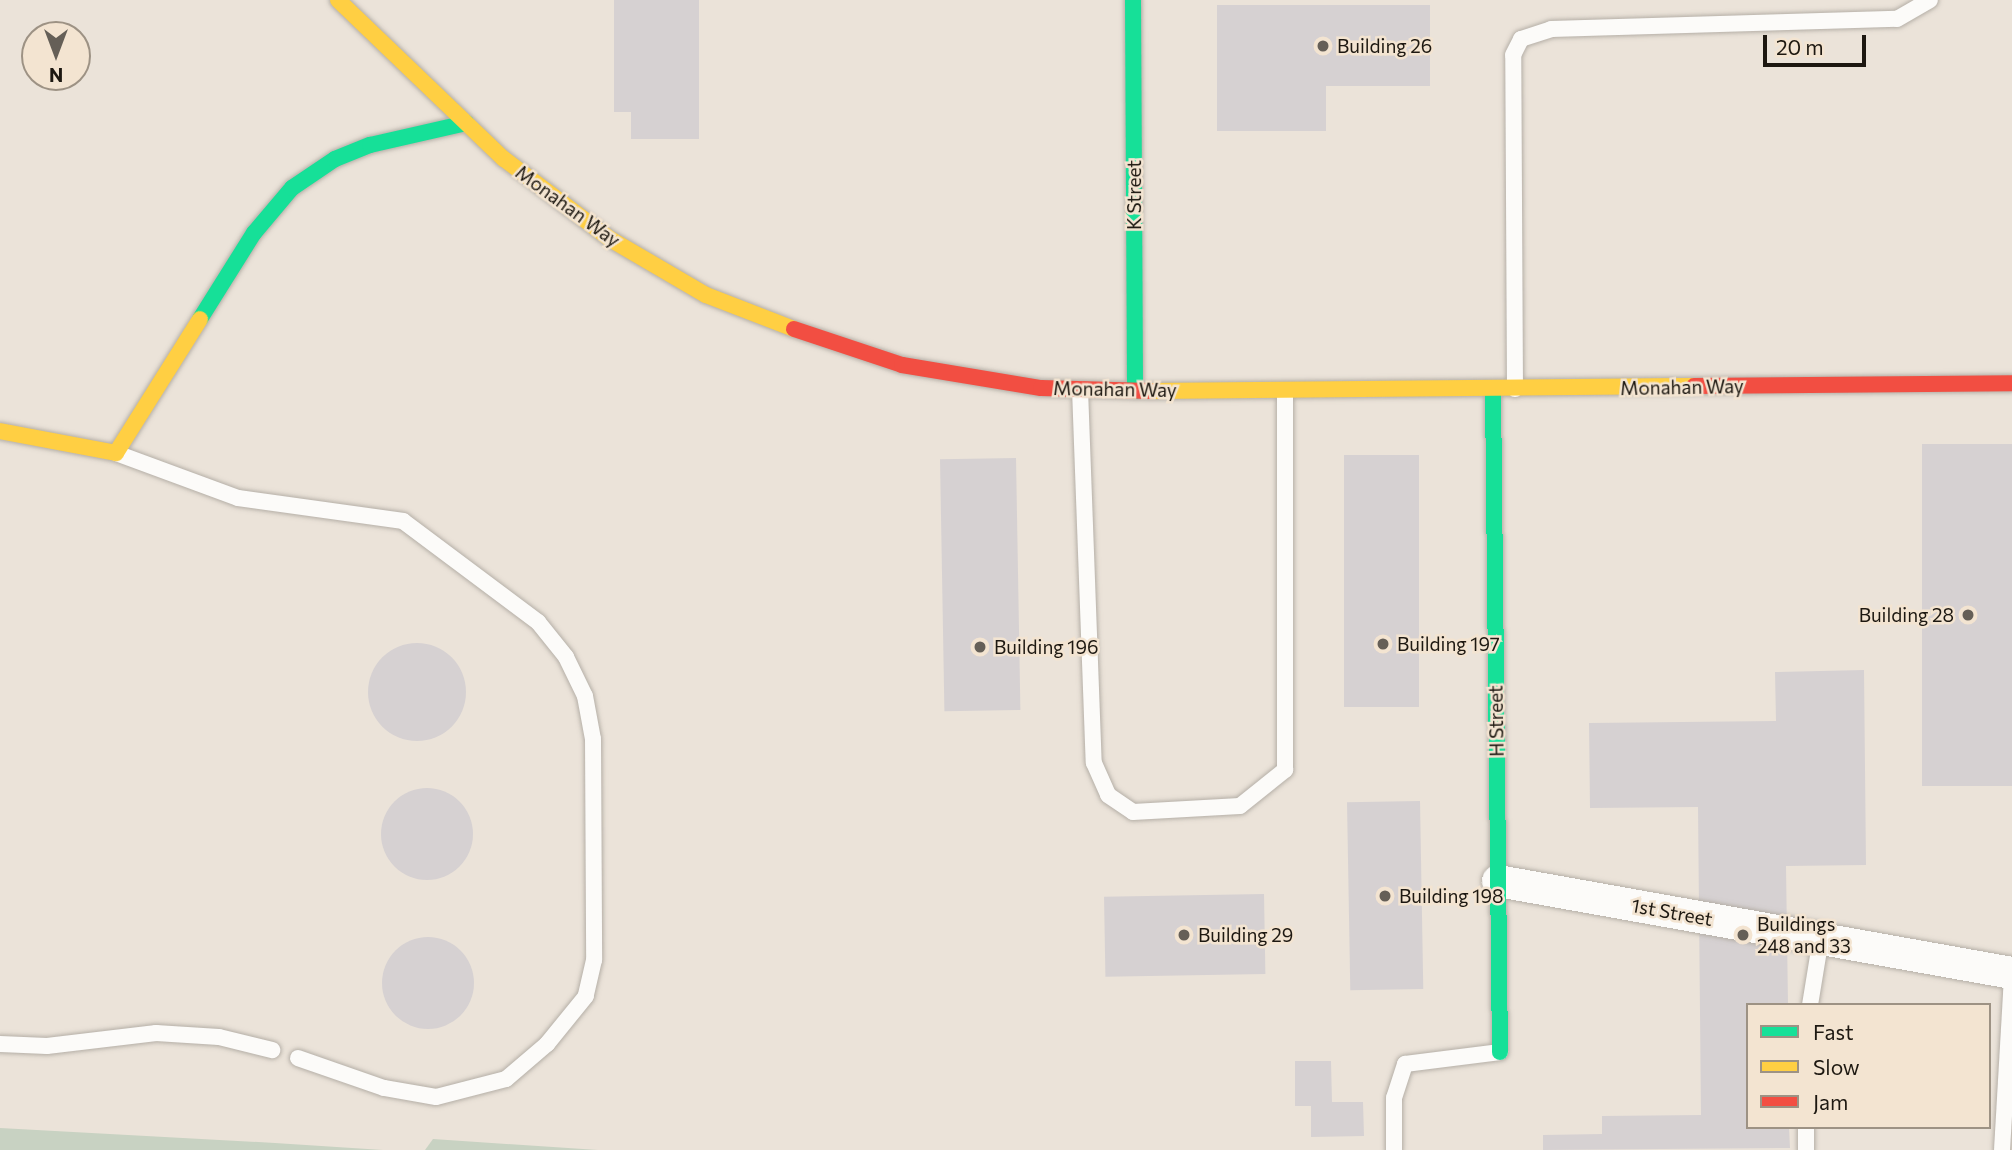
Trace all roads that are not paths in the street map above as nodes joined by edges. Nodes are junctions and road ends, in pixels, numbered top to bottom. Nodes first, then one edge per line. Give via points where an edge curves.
1 (338, 0) edge
2 (1133, 0) edge
3 (1930, 0) edge
4 (467, 123) junction
5 (2012, 383) edge
6 (1080, 389) junction
7 (1493, 389) junction
8 (1515, 389) junction
9 (1285, 390) junction
10 (1135, 391) junction
11 (0, 431) edge
12 (116, 453) junction
13 (1498, 881) junction
14 (1821, 938) junction
15 (2012, 973) edge
16 (2012, 979) edge
17 (1810, 1003) edge
18 (0, 1044) edge
19 (272, 1050) dead end
20 (1500, 1052) joint
21 (298, 1058) dead end
22 (1806, 1129) edge
23 (1394, 1150) edge
24 (1806, 1150) edge
25 (2002, 1150) edge

1 - 4 street, Monahan Way
2 - 10 street, K Street
3 - 8 lane via 1896,19 1551,29 1521,39 1513,55
4 - 6 street, Monahan Way via 504,159 610,239 706,295 757,317 902,365 975,379
4 - 12 street via 370,145 335,159 292,188 254,233
5 - 8 street, Monahan Way
6 - 9 lane via 1094,763 1108,795 1133,813 1240,806 1285,770
6 - 10 street, Monahan Way
7 - 8 street, Monahan Way
7 - 9 street, Monahan Way
7 - 13 street, H Street
9 - 10 street, Monahan Way
11 - 12 street
12 - 21 lane via 239,498 403,521 538,622 566,657 585,696 593,739 594,960 586,996 547,1044 506,1079 436,1097 384,1088
13 - 14 street, 1st Street
13 - 20 street, H Street
14 - 15 street, 1st Street
14 - 17 lane
16 - 25 lane
18 - 19 lane via 47,1046 156,1033 219,1037
20 - 23 lane via 1405,1064 1394,1098
22 - 24 lane

